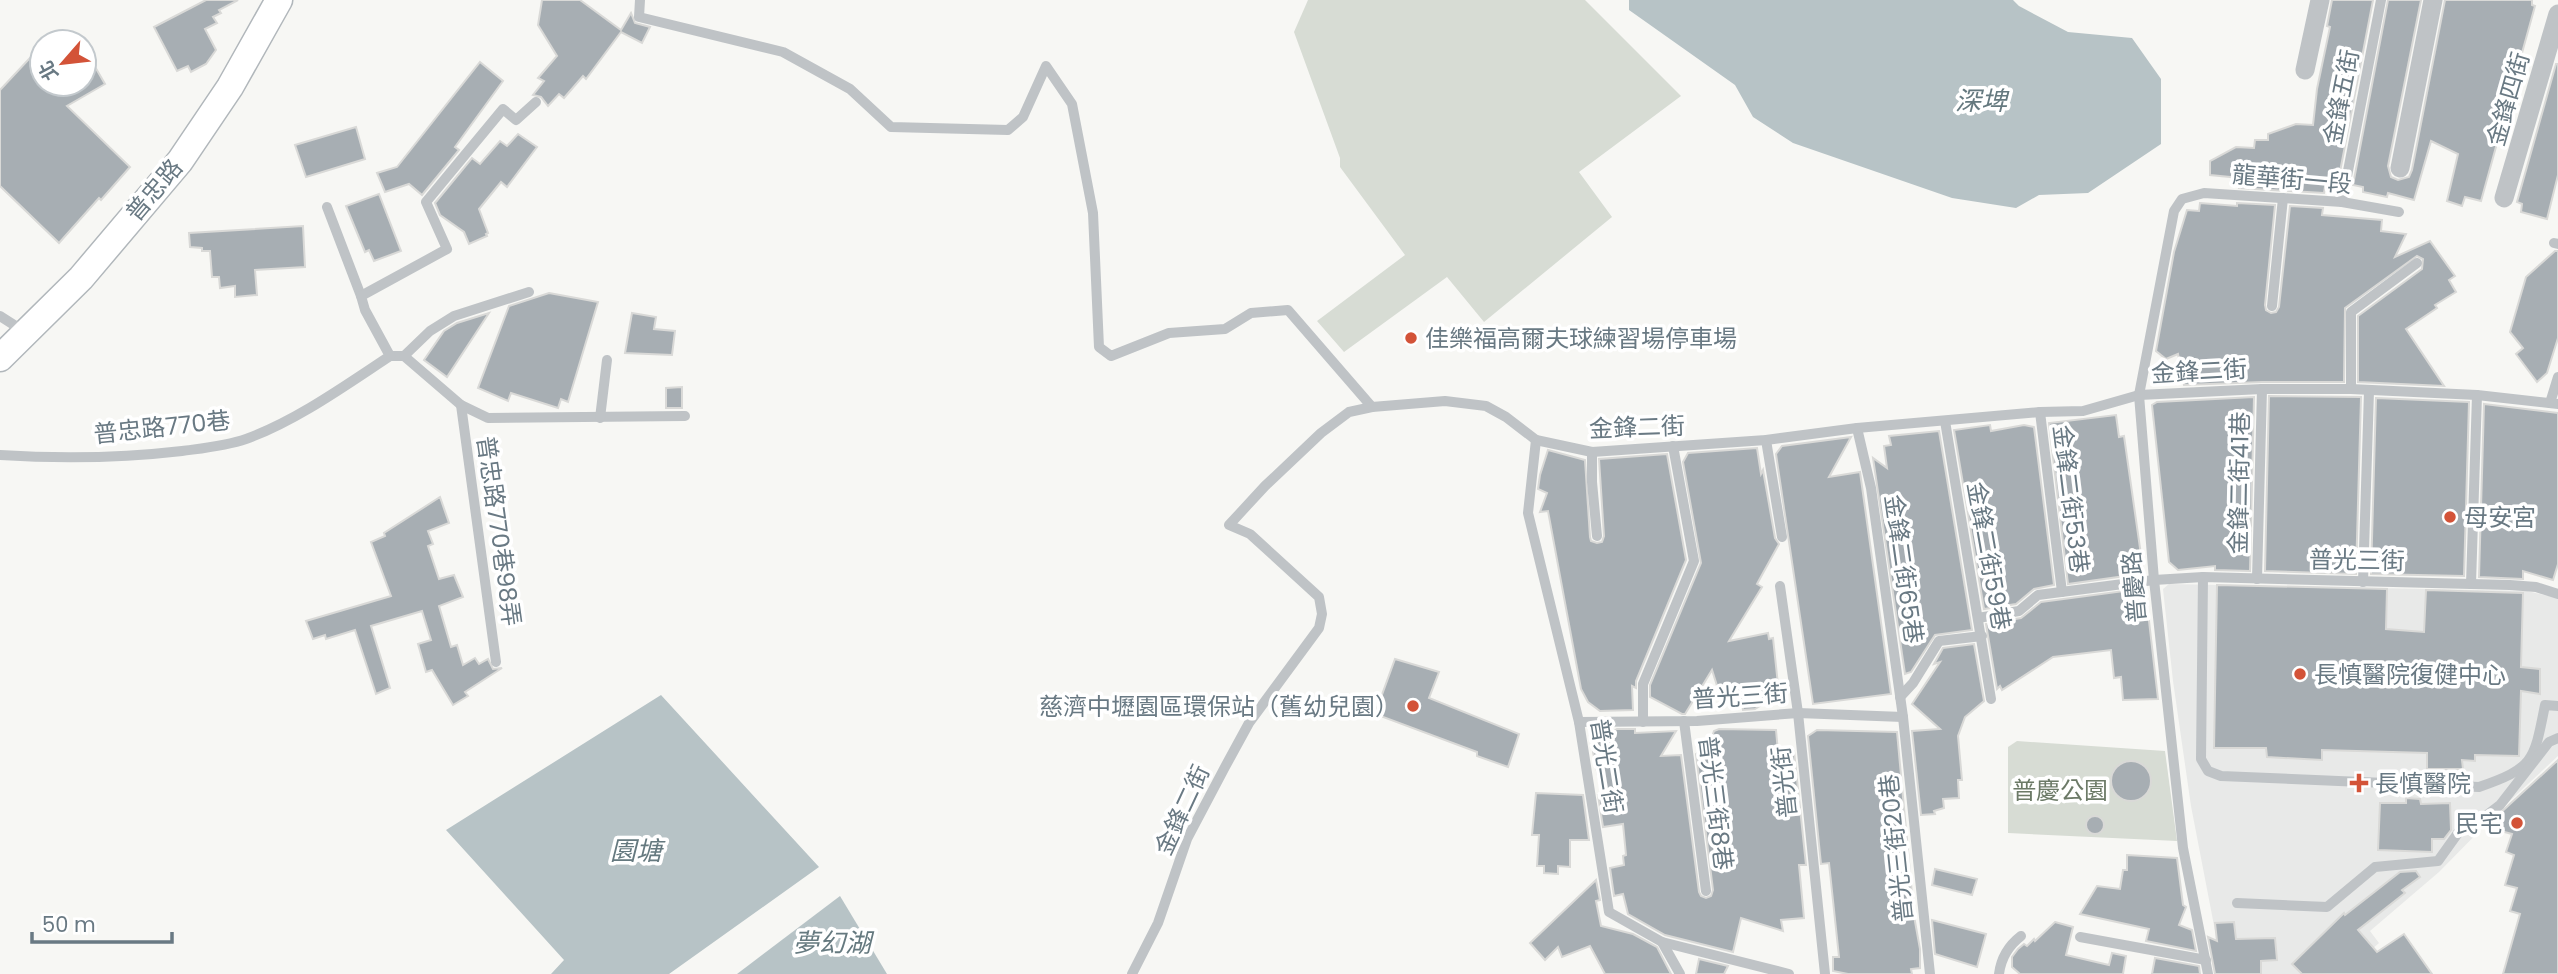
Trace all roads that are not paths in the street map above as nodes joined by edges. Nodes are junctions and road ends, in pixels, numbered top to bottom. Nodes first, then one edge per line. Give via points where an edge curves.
1 (279, 0) edge
2 (640, 0) edge
3 (2320, 0) edge
4 (2381, 0) edge
5 (2433, 0) edge
6 (2558, 14) edge
7 (2305, 70) dead end
8 (536, 102) dead end
9 (2400, 168) dead end
10 (2284, 198) junction
11 (2504, 198) dead end
12 (2182, 199) joint
13 (2342, 202) junction
14 (327, 206) dead end
15 (2399, 212) dead end
16 (2417, 263) dead end
17 (529, 292) dead end
18 (361, 296) junction
19 (2272, 306) dead end
20 (0, 316) edge
21 (26, 332) junction
22 (390, 356) junction
23 (404, 356) junction
24 (0, 358) edge
25 (607, 360) dead end
26 (2558, 377) edge
27 (2262, 388) junction
28 (2351, 389) junction
29 (2369, 391) junction
30 (2139, 395) junction
31 (2477, 395) junction
32 (2554, 404) edge
33 (461, 405) junction
34 (1372, 407) junction
35 (2040, 412) junction
36 (685, 416) dead end
37 (600, 418) junction
38 (1945, 421) junction
39 (1857, 428) junction
40 (1536, 440) junction
41 (1766, 440) junction
42 (1673, 446) junction
43 (1592, 452) junction
44 (0, 455) edge
45 (1597, 536) dead end
46 (1782, 537) dead end
47 (2203, 577) junction
48 (2257, 579) junction
49 (2154, 580) junction
50 (2363, 582) junction
51 (2471, 584) junction
52 (1780, 586) dead end
53 (2062, 592) junction
54 (2558, 594) edge
55 (1978, 618) junction
56 (1982, 636) junction
57 (496, 662) dead end
58 (1900, 697) junction
59 (1992, 699) dead end
60 (2558, 706) edge
61 (1798, 713) junction
62 (1903, 718) junction
63 (1684, 721) junction
64 (1579, 722) junction
65 (1643, 722) junction
66 (2558, 738) edge
67 (1706, 891) dead end
68 (2237, 903) dead end
69 (2021, 936) dead end
70 (2080, 937) dead end
71 (1662, 942) junction
72 (2206, 960) junction
73 (1132, 974) edge
74 (1680, 974) edge
75 (1789, 974) edge
76 (1825, 974) edge
77 (1930, 974) edge
78 (1999, 974) edge
79 (2208, 974) edge

1 - 21 street, 普忠路 via 230,87 180,160 81,278
2 - 34 lane via 639,17 783,52 850,89 891,127 1008,130 1023,117 1046,66 1072,104 1091,199 1099,347 1111,356 1169,334 1225,329 1251,313 1288,310
3 - 7 street
4 - 13 lane, 金鋒五街
5 - 9 street
6 - 11 street, 金鋒四街
8 - 18 lane via 516,120 503,109 426,202 447,249
10 - 12 lane, 龍華街一段 via 2204,193
10 - 13 lane, 龍華街一段
10 - 19 lane
12 - 30 lane, 普慶路 via 2174,211
13 - 15 lane, 龍華街一段
14 - 18 lane
16 - 28 lane via 2351,312
17 - 23 lane via 454,316
18 - 22 lane
20 - 21 lane
21 - 24 street, 普忠路
22 - 23 lane
22 - 44 lane, 普忠路770巷 via 280,424 214,447 144,456
23 - 33 lane
25 - 37 lane
26 - 32 lane
27 - 28 lane, 金鋒二街
27 - 30 lane, 金鋒二街
27 - 48 lane, 金鋒二街41巷
28 - 29 lane, 金鋒二街
29 - 31 lane, 金鋒二街
29 - 50 lane
30 - 35 lane, 金鋒二街 via 2083,411
30 - 49 lane, 普慶路
31 - 32 lane, 金鋒二街
31 - 51 lane
33 - 37 lane via 488,418
33 - 57 lane, 普忠路770巷98弄
34 - 40 lane, 金鋒二街 via 1446,401 1486,406
34 - 73 lane, 金鋒二街 via 1349,412 1321,433 1229,525 1250,534 1319,597 1319,628 1250,723 1225,766 1187,839 1158,923
35 - 38 lane, 金鋒二街
35 - 53 lane, 金鋒二街53巷
36 - 37 lane
38 - 39 lane, 金鋒二街
38 - 55 lane, 金鋒二街59巷
39 - 41 lane, 金鋒二街
39 - 58 lane, 金鋒二街65巷 via 1871,488
40 - 43 lane, 金鋒二街
40 - 64 lane, 普光二街 via 1528,513
41 - 42 lane, 金鋒二街
41 - 46 lane
42 - 43 lane, 金鋒二街
42 - 65 lane via 1694,561 1643,684
43 - 45 lane
47 - 48 lane, 普光三街
47 - 49 lane, 普光三街
47 - 60 lane via 2201,759 2208,771 2221,776 2479,787 2508,777 2528,763 2538,743 2545,705
48 - 50 lane, 普光三街
49 - 53 lane, 普光三街
49 - 72 lane, 普慶路 via 2183,848
50 - 51 lane, 普光三街
51 - 54 lane, 普光三街 via 2536,587
52 - 61 lane, 普光街
53 - 55 lane, 普光三街 via 2038,594 2019,611
55 - 56 lane, 金鋒二街59巷
56 - 58 lane via 1939,640
56 - 59 lane, 金鋒二街59巷
58 - 62 lane, 金鋒二街65巷
61 - 62 lane, 普光三街
61 - 63 lane, 普光三街
61 - 76 lane, 普光街
62 - 77 lane, 普光三街20巷
63 - 65 lane, 普光三街
63 - 67 lane, 普光三街8巷
64 - 65 lane, 普光三街
64 - 71 lane, 普光二街 via 1609,912
66 - 68 lane via 2549,742 2500,805 2483,818 2468,819 2438,861 2375,867 2327,907
69 - 78 lane via 2010,945
70 - 72 lane
71 - 74 lane
71 - 75 lane, 普光二街
72 - 79 lane, 普慶路

